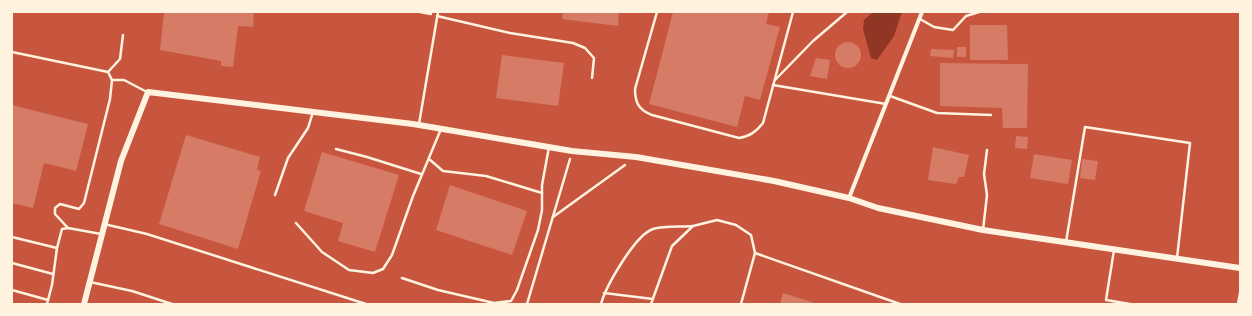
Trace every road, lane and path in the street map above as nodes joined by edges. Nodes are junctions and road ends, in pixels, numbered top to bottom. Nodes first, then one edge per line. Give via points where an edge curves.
1 (420, 12) edge
2 (438, 12) edge
3 (657, 12) edge
4 (793, 12) edge
5 (847, 12) edge
6 (922, 12) edge
7 (979, 12) edge
8 (437, 16) junction
9 (920, 19) junction
10 (123, 35) dead end
11 (12, 52) edge
12 (108, 72) junction
13 (592, 78) dead end
14 (112, 80) junction
15 (775, 80) junction
16 (773, 85) junction
17 (148, 92) junction
18 (890, 96) junction
19 (886, 104) junction
20 (314, 112) junction
21 (991, 115) dead end
22 (418, 125) junction
23 (441, 128) junction
24 (549, 147) junction
25 (336, 149) dead end
26 (987, 150) dead end
27 (572, 151) junction
28 (636, 157) junction
29 (429, 159) junction
30 (421, 174) junction
31 (542, 193) junction
32 (275, 196) dead end
33 (849, 198) junction
34 (552, 217) junction
35 (296, 223) dead end
36 (104, 224) junction
37 (693, 226) junction
38 (68, 228) junction
39 (983, 230) junction
40 (102, 234) junction
41 (12, 237) edge
42 (1066, 242) junction
43 (57, 248) junction
44 (1114, 249) junction
45 (755, 253) junction
46 (1177, 258) junction
47 (12, 263) edge
48 (1240, 268) edge
49 (53, 274) junction
50 (402, 278) dead end
51 (90, 282) junction
52 (12, 290) edge
53 (604, 293) junction
54 (1240, 293) edge
55 (653, 299) junction
56 (48, 300) junction
57 (47, 304) edge
58 (84, 304) edge
59 (172, 304) edge
60 (366, 304) edge
61 (527, 304) edge
62 (601, 304) edge
63 (651, 304) edge
64 (741, 304) edge
65 (900, 304) edge
66 (1130, 304) edge
67 (1238, 304) edge

1 - 8 path
2 - 8 lane
3 - 16 lane via 635,89 635,99 643,112 739,138 749,136 763,123
4 - 15 lane
5 - 15 lane via 813,41
6 - 9 street
7 - 9 lane via 966,16 953,30 934,27
8 - 13 lane via 510,33 573,43 585,48 594,58
8 - 22 lane
9 - 18 street
10 - 12 lane via 120,59
11 - 12 lane
12 - 14 lane
14 - 17 lane via 124,80
14 - 38 lane via 110,99 84,204 79,209 60,204 55,208 55,214
15 - 16 lane
16 - 19 lane
17 - 20 street
17 - 36 street via 121,160
18 - 19 street
18 - 21 lane via 937,113
19 - 33 street
20 - 22 street
20 - 32 lane via 308,128 288,158
22 - 23 street
23 - 24 street
23 - 29 lane
24 - 27 street
24 - 31 lane
25 - 30 lane
26 - 39 lane via 984,174 987,195
27 - 28 street
27 - 34 path
28 - 33 street via 774,181
28 - 34 path
29 - 30 lane
29 - 31 lane via 443,171 486,176
30 - 35 lane via 392,255 383,269 373,273 349,270 322,252
31 - 50 lane via 538,230 511,301 494,303 438,290
33 - 39 street via 878,208
34 - 61 path
36 - 40 street
36 - 60 lane via 161,238
37 - 45 lane via 717,220 736,225 751,235
37 - 53 lane via 652,229 633,245
37 - 55 lane via 672,246
38 - 40 lane
38 - 43 lane via 62,229
39 - 42 street
40 - 51 street
41 - 43 lane
42 - 44 street
42 - 46 lane via 1085,126 1190,143
43 - 49 lane
44 - 46 street
44 - 66 lane via 1106,300
45 - 64 lane
45 - 65 lane
46 - 48 street
47 - 49 lane
49 - 56 lane
51 - 58 street
51 - 59 lane via 132,291
52 - 56 lane
53 - 55 lane
53 - 62 lane
54 - 67 lane
55 - 63 lane
56 - 57 lane

